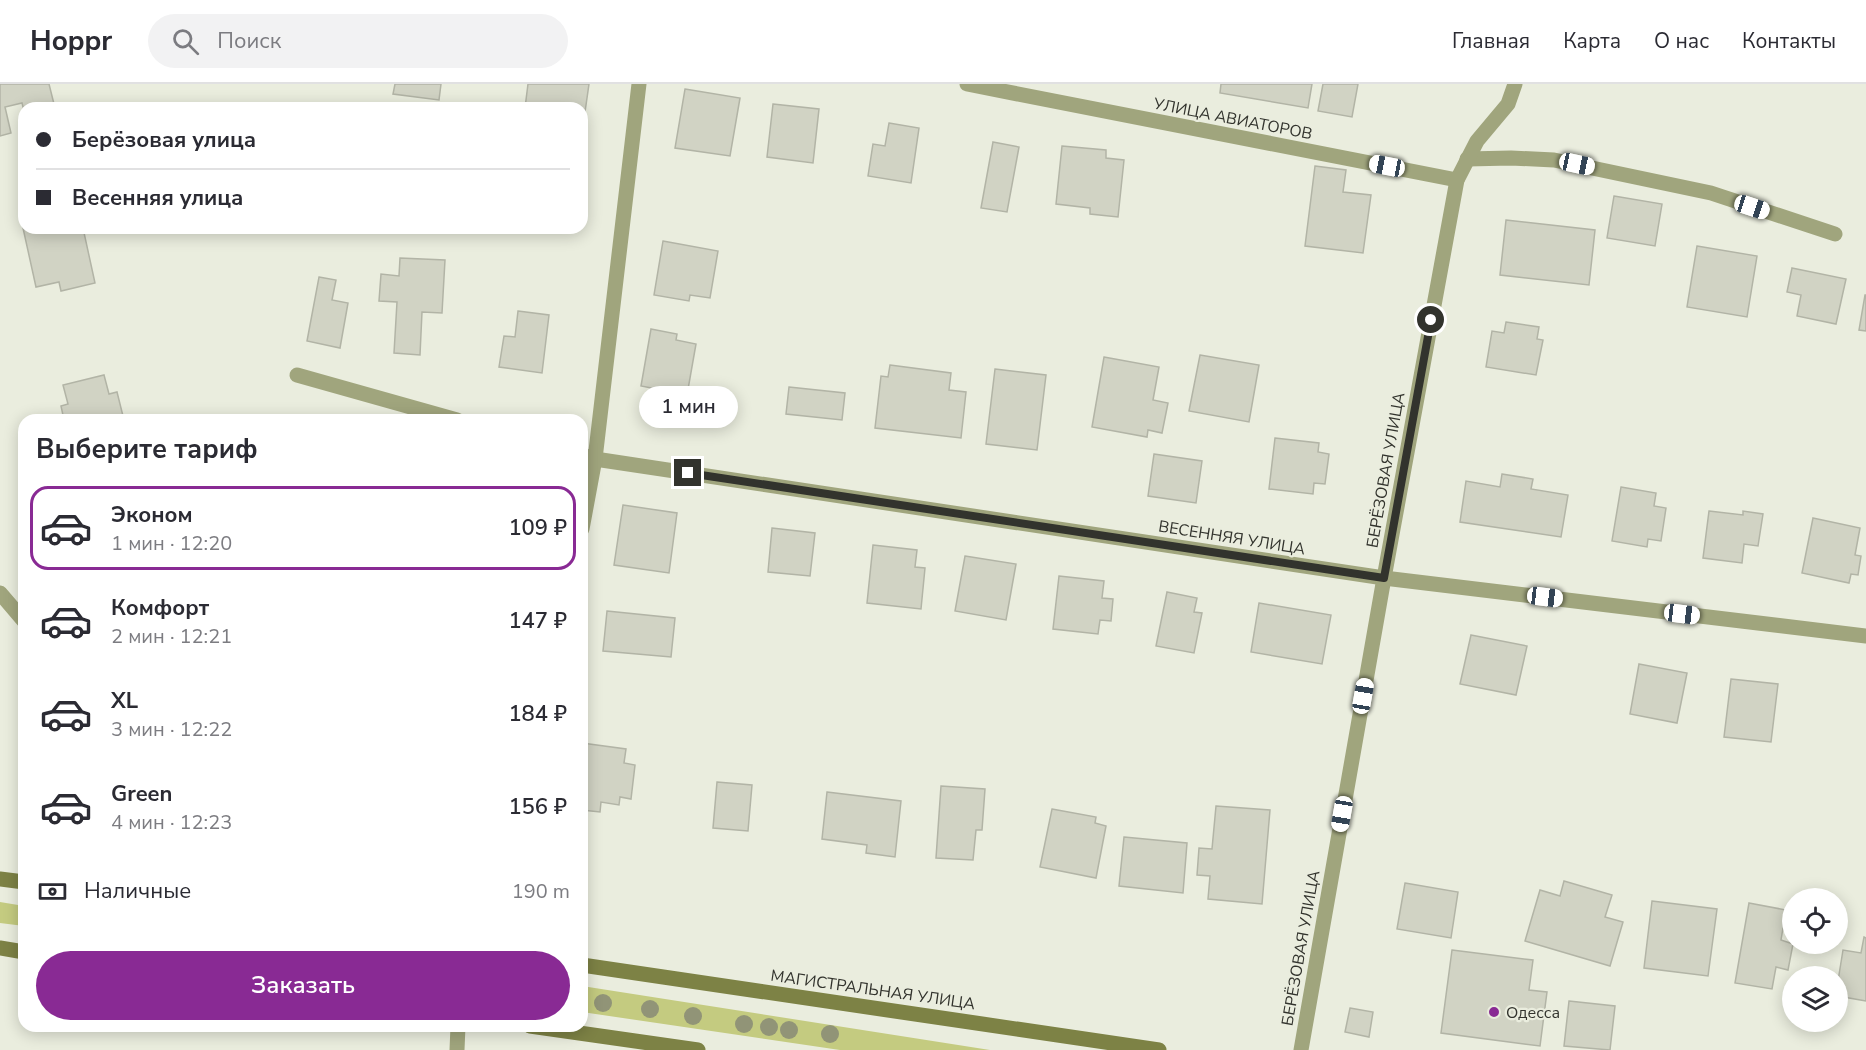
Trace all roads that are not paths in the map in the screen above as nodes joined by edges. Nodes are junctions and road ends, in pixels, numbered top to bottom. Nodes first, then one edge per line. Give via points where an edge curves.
1 (639, 84) edge
2 (967, 84) edge
3 (1515, 84) edge
4 (1467, 159) junction
5 (1457, 180) junction
6 (1835, 234) dead end
7 (297, 375) dead end
8 (436, 414) edge
9 (589, 457) edge
10 (1384, 578) junction
11 (0, 593) edge
12 (18, 614) edge
13 (1866, 636) edge
14 (0, 879) edge
15 (18, 881) edge
16 (0, 948) edge
17 (18, 951) edge
18 (588, 966) edge
19 (458, 1032) edge
20 (572, 1032) edge
21 (457, 1050) edge
22 (698, 1050) edge
23 (1159, 1050) edge
24 (1300, 1050) edge

1 - 9 street
2 - 5 street, УЛИЦА АВИАТОРОВ
3 - 4 street, БЕРЁЗОВАЯ УЛИЦА via 1508,104 1476,141
4 - 5 street, БЕРЁЗОВАЯ УЛИЦА
4 - 6 street via 1554,160 1711,193
5 - 10 street, БЕРЁЗОВАЯ УЛИЦА
7 - 8 street
9 - 10 street, ВЕСЕННЯЯ УЛИЦА
10 - 13 street, ВЕСЕННЯЯ УЛИЦА
10 - 24 street, БЕРЁЗОВАЯ УЛИЦА
11 - 12 street
14 - 15 main road
16 - 17 main road
18 - 23 main road, МАГИСТРАЛЬНАЯ УЛИЦА
19 - 21 street
20 - 22 main road

